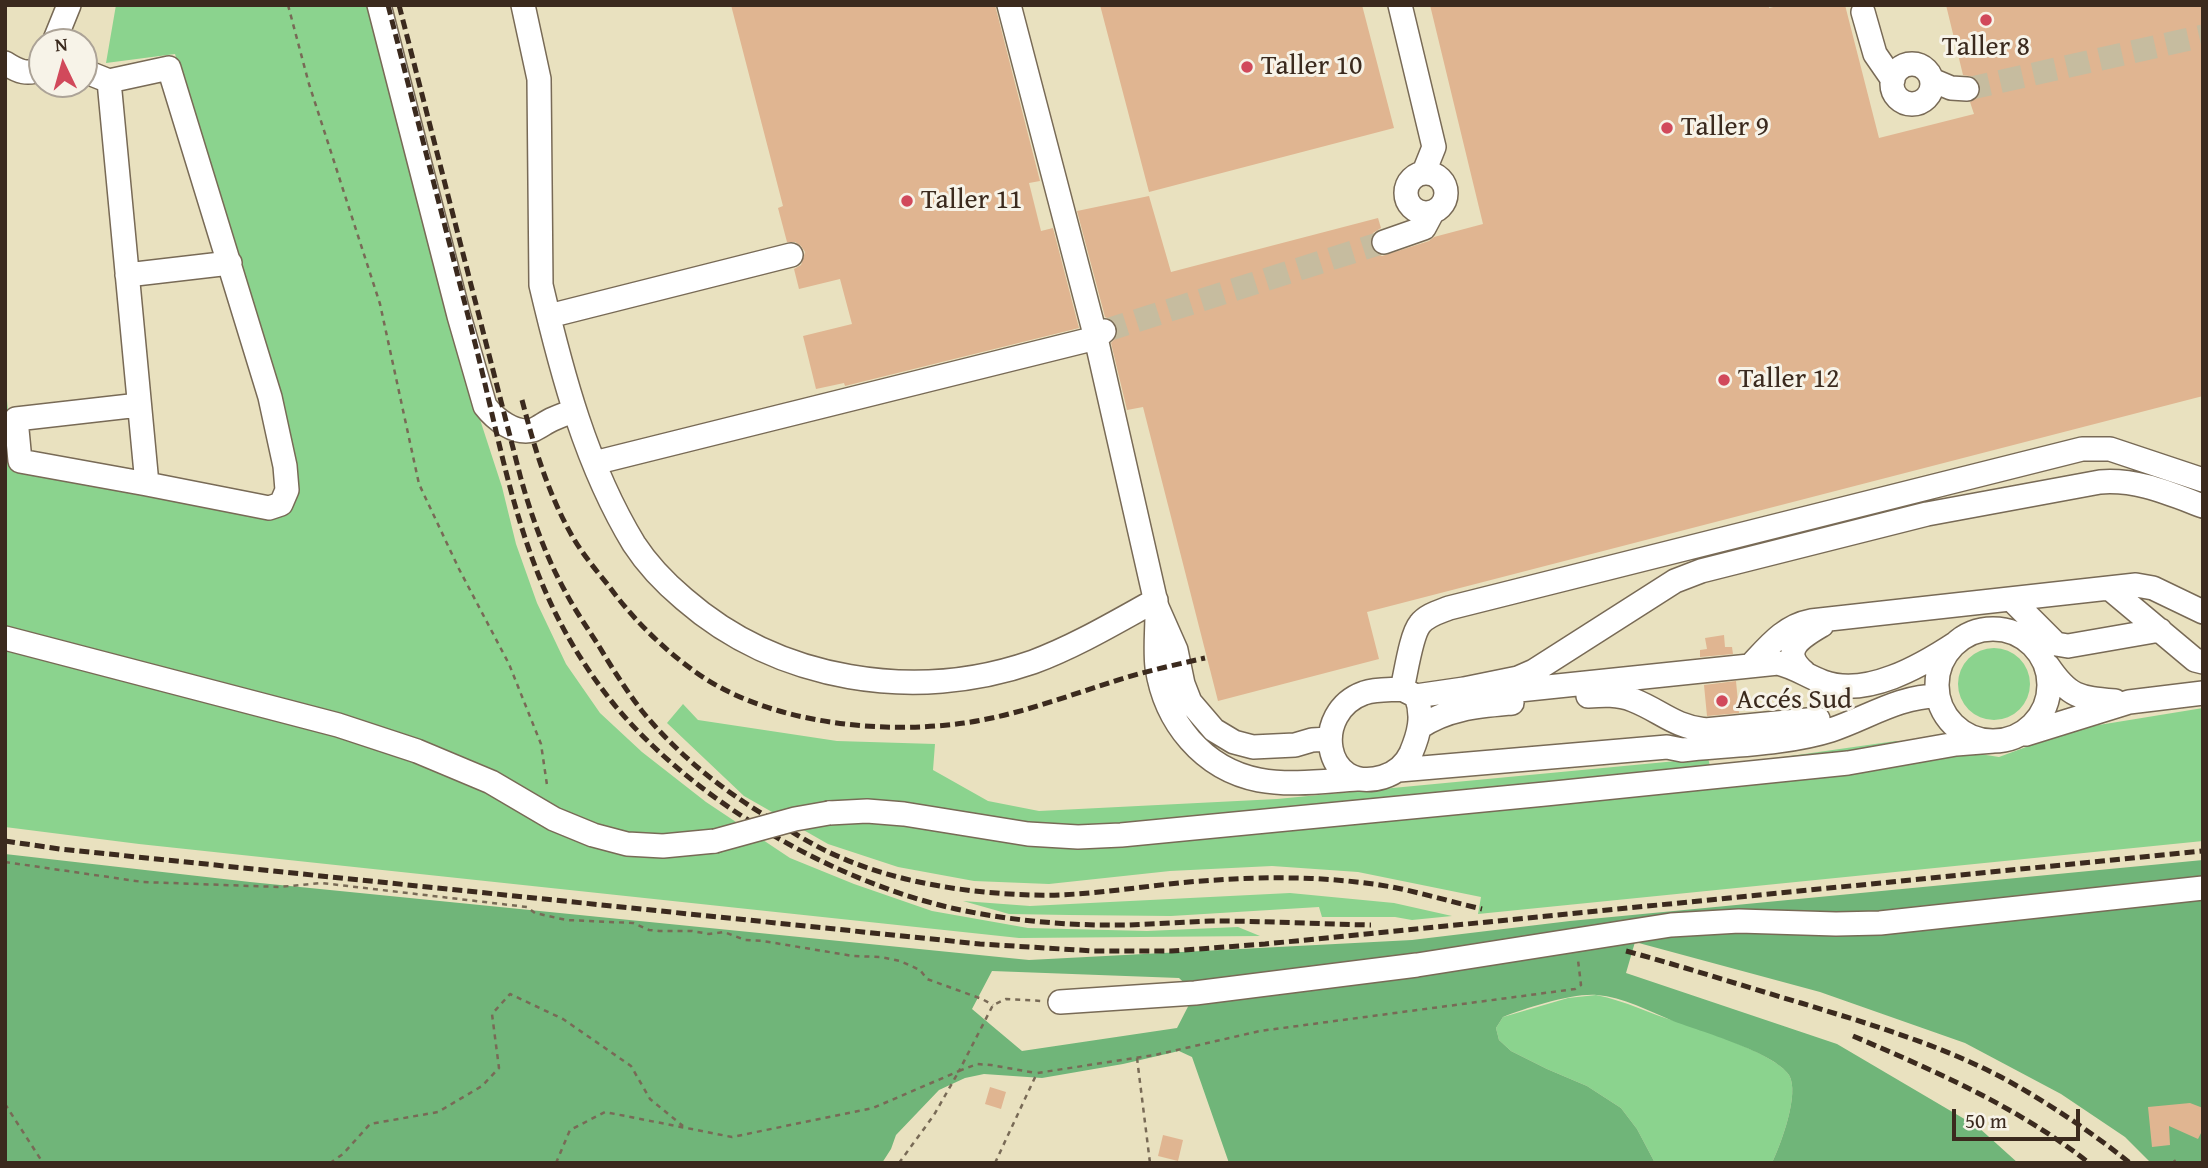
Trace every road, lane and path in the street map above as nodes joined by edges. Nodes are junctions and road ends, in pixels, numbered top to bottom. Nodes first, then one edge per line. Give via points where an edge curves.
1 (69, 5) edge
2 (288, 5) edge
3 (379, 5) edge
4 (523, 5) edge
5 (1009, 5) edge
6 (1400, 5) edge
7 (1863, 12) dead end
8 (60, 28) edge
9 (5, 63) edge
10 (28, 73) edge
11 (1899, 73) junction
12 (98, 77) edge
13 (1932, 79) junction
14 (109, 81) junction
15 (1967, 89) tunnel mouth
16 (1434, 176) junction
17 (1432, 213) junction
18 (1384, 242) tunnel mouth
19 (791, 255) dead end
20 (230, 263) junction
21 (127, 275) junction
22 (548, 316) junction
23 (1100, 334) junction
24 (139, 405) junction
25 (574, 411) junction
26 (594, 463) junction
27 (2203, 480) edge
28 (147, 484) junction
29 (2203, 506) edge
30 (2109, 588) junction
31 (2011, 598) junction
32 (1157, 603) junction
33 (2203, 612) edge
34 (1842, 617) junction
35 (2160, 631) junction
36 (5, 638) edge
37 (1956, 643) junction
38 (2041, 654) junction
39 (2203, 663) edge
40 (1750, 666) junction
41 (1804, 672) junction
42 (1464, 689) junction
43 (1409, 693) junction
44 (2203, 693) edge
45 (1939, 700) junction
46 (2129, 702) junction
47 (1870, 714) junction
48 (1420, 727) junction
49 (1329, 739) junction
50 (2003, 740) junction
51 (1898, 754) junction
52 (1399, 770) junction
53 (1357, 779) junction
54 (547, 785) dead end
55 (5, 862) edge
56 (2203, 888) edge
57 (1574, 939) junction
58 (1060, 1002) joint
59 (993, 1005) junction
60 (1137, 1057) junction
61 (959, 1071) junction
62 (1037, 1073) junction
63 (5, 1104) edge
64 (685, 1128) junction
65 (43, 1163) edge
66 (330, 1163) edge
67 (556, 1163) edge
68 (900, 1163) edge
69 (995, 1163) edge
70 (1150, 1163) edge

1 - 8 street
2 - 54 path via 380,304 419,484 509,664 541,744
3 - 25 street via 485,407 506,425 526,431
4 - 22 street via 540,79 541,285
5 - 23 street
6 - 16 street via 1434,147
7 - 11 street via 1875,54
9 - 10 street
11 - 13 street via 1912,64 1925,68
11 - 13 street via 1892,86 1898,97 1909,103 1921,102 1930,92
12 - 14 street
13 - 15 street
14 - 20 street via 169,68
14 - 21 street
16 - 17 street via 1446,187 1446,200
16 - 17 street via 1412,178 1406,198 1413,209
17 - 18 street via 1424,228
19 - 22 street
20 - 21 street
20 - 28 street via 270,397 287,490 281,504 269,508
21 - 24 street
22 - 25 street
23 - 26 street
23 - 32 street
24 - 28 street
24 - 28 street via 16,419 20,461
25 - 26 street
26 - 32 street via 635,546 667,585 734,636 798,665 897,682 966,678 1032,662
27 - 43 street via 2110,449 2081,449 1449,608 1432,614 1414,634
29 - 42 street via 2150,486 2115,481 1927,514 1675,580 1534,671
30 - 31 street
30 - 33 street via 2146,586
30 - 35 street
31 - 34 street
31 - 35 street via 2056,643 2068,646
32 - 49 street via 1191,702 1214,730 1253,747
32 - 53 street via 1156,656 1162,689 1178,727 1194,745 1233,772 1259,780
34 - 40 street via 1785,630
34 - 41 street via 1794,646 1793,659
35 - 39 street
36 - 51 street, bridge via 338,725 417,751 491,782 554,819 627,844 715,841 795,819 867,811 1028,834 1121,835 1849,763
37 - 38 street via 1972,633 2010,631
37 - 41 street via 1922,665 1880,681 1840,686
37 - 45 street via 1939,672
38 - 46 street via 2071,693
38 - 50 street via 2048,670 2047,704 2026,731
40 - 41 street via 1778,663
40 - 42 street via 1519,690
42 - 43 street
43 - 48 street via 1420,707
43 - 49 street via 1365,692 1334,719
44 - 46 street
45 - 47 street via 1922,696
45 - 50 street via 1949,720 1962,732 1977,739
45 - 51 street via 1940,720 1933,731
46 - 50 street
47 - 48 street via 1705,730 1671,721 1633,700 1603,695 1472,706
47 - 52 street via 1833,730 1772,740
48 - 52 street via 1408,760
49 - 53 street via 1335,761
50 - 51 street
52 - 53 street via 1372,780
55 - 59 path via 143,882 279,887 322,883 527,907 566,920 633,923 659,931 724,932 745,940 901,961 927,979
56 - 57 street via 1880,923 1706,922
57 - 58 street via 1417,965 1195,993
57 - 60 path via 1581,976 1581,985 1575,989 1260,1031
58 - 59 path via 1006,999
59 - 61 path
60 - 62 path
60 - 70 path
61 - 62 path via 976,1064
61 - 64 path via 873,1108 782,1127 732,1137
61 - 68 path
62 - 69 path
63 - 65 path
64 - 66 path via 649,1099 631,1066 563,1018 510,994 492,1014 499,1068 482,1086 438,1112 370,1124
64 - 67 path via 605,1112 570,1130

